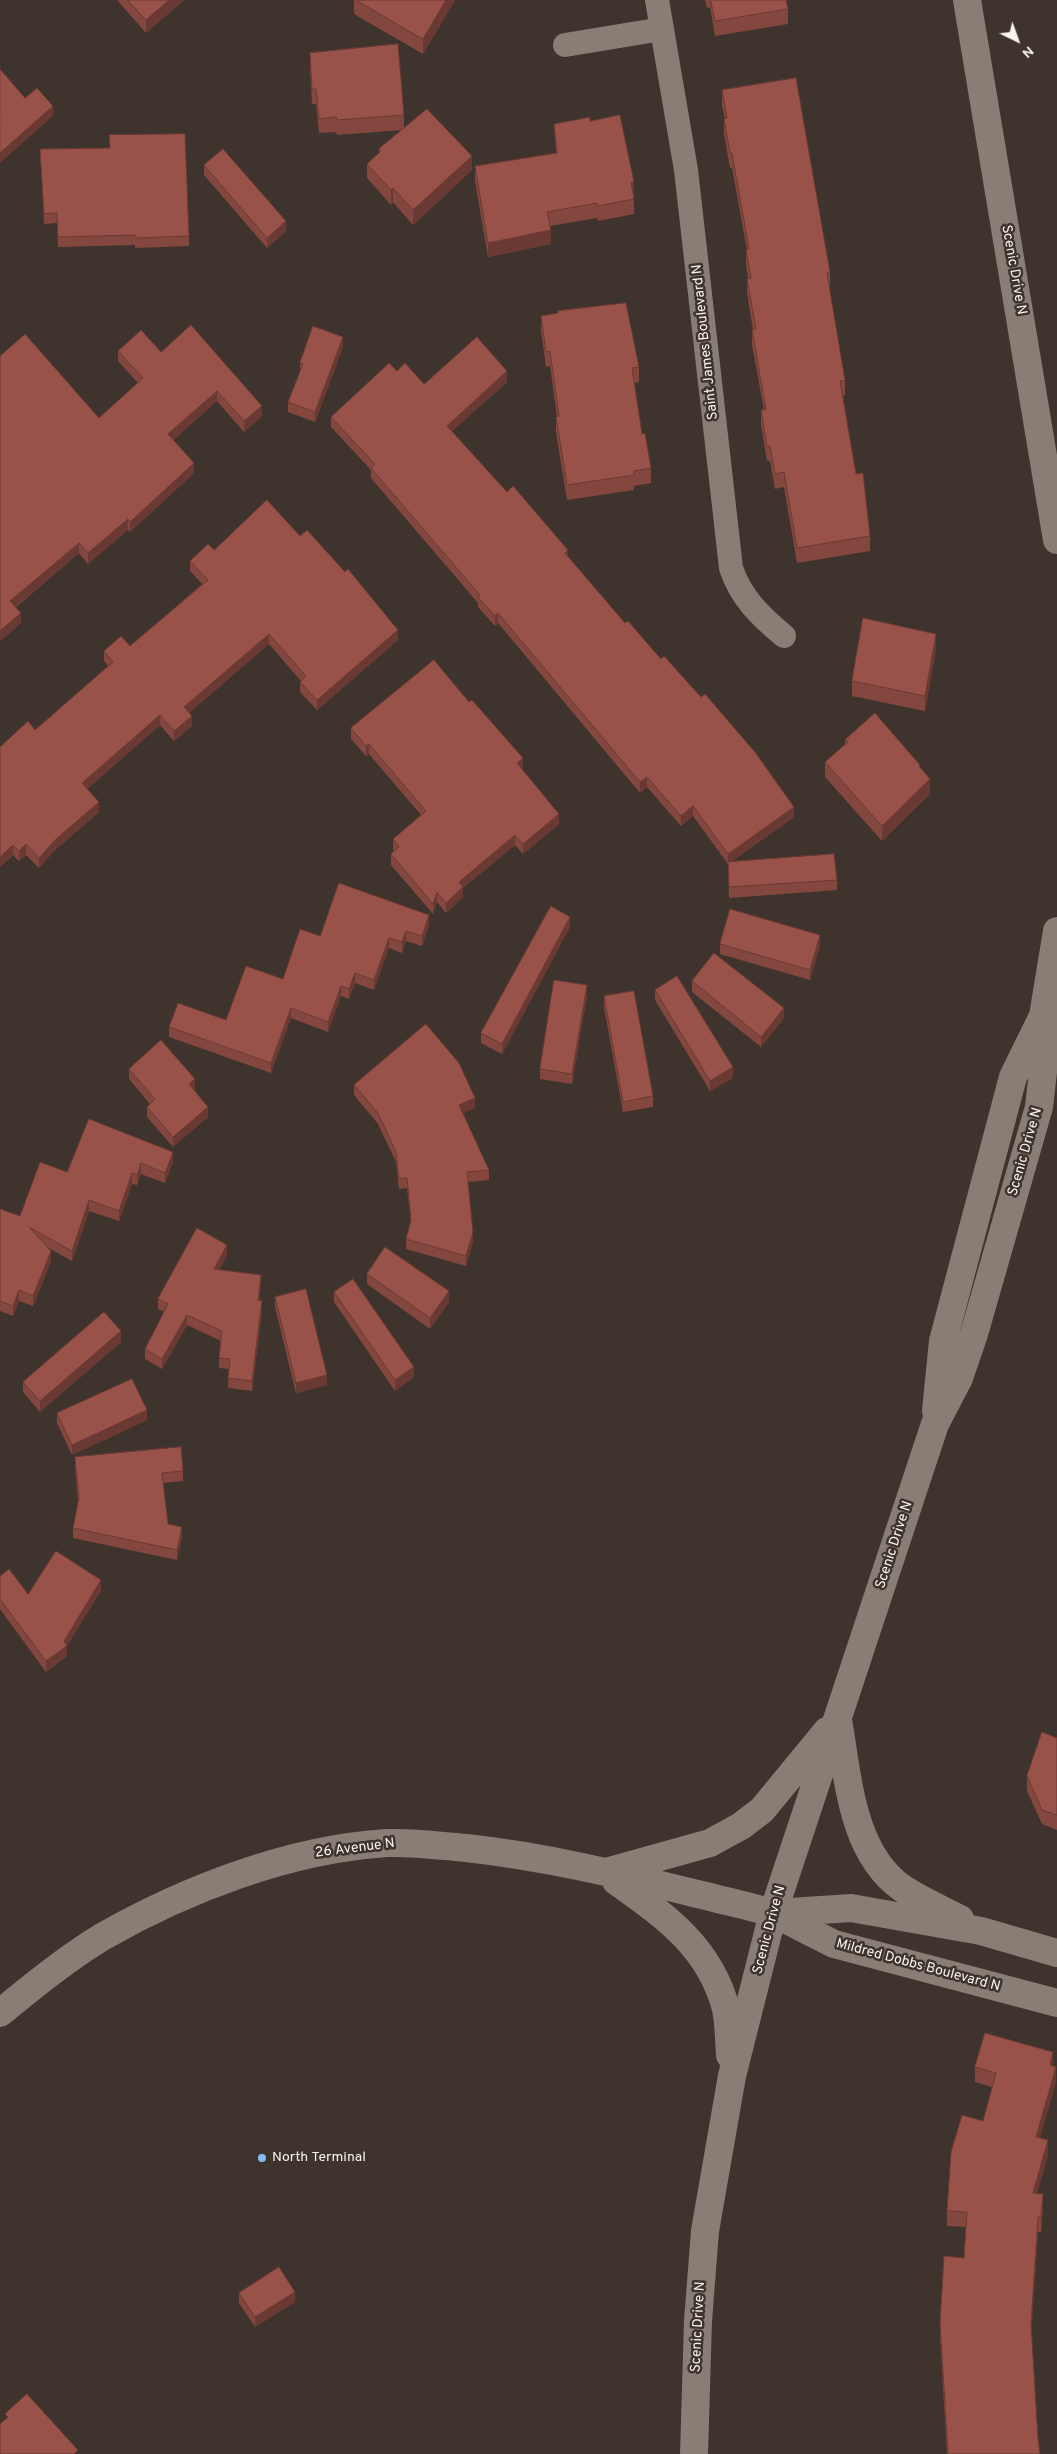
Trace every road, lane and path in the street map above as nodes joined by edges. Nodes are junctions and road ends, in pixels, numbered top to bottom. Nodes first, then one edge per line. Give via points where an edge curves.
1 (657, 0) edge
2 (967, 0) edge
3 (662, 29) junction
4 (564, 45) dead end
5 (1057, 540) edge
6 (784, 636) dead end
7 (1057, 931) edge
8 (837, 1718) junction
9 (605, 1872) junction
10 (773, 1913) junction
11 (981, 1931) junction
12 (1057, 1953) edge
13 (1057, 2003) edge
14 (6, 2004) edge
15 (732, 2076) junction
16 (694, 2454) edge

1 - 3 street, Saint James Boulevard N
2 - 5 main road, Scenic Drive N
3 - 4 street
3 - 6 street, Saint James Boulevard N via 686,170 731,568 738,588 752,608
7 - 8 main road, Scenic Drive N via 1043,1016 1045,1054 1039,1107 962,1369 935,1424
8 - 9 main road via 762,1810 741,1826 710,1843
8 - 10 main road, Scenic Drive N
8 - 11 main road via 858,1820 873,1856 902,1888
9 - 10 main road, 26 Avenue N
9 - 14 main road, 26 Avenue N via 510,1853 450,1846 389,1843 324,1850 254,1870 171,1903 103,1937
9 - 15 main road via 670,1920 692,1943 705,1963 726,2010
10 - 11 main road via 851,1908
10 - 13 main road, Mildred Dobbs Boulevard N via 834,1944
10 - 15 main road, Scenic Drive N
11 - 12 main road
15 - 16 main road, Scenic Drive N via 705,2231 698,2321

